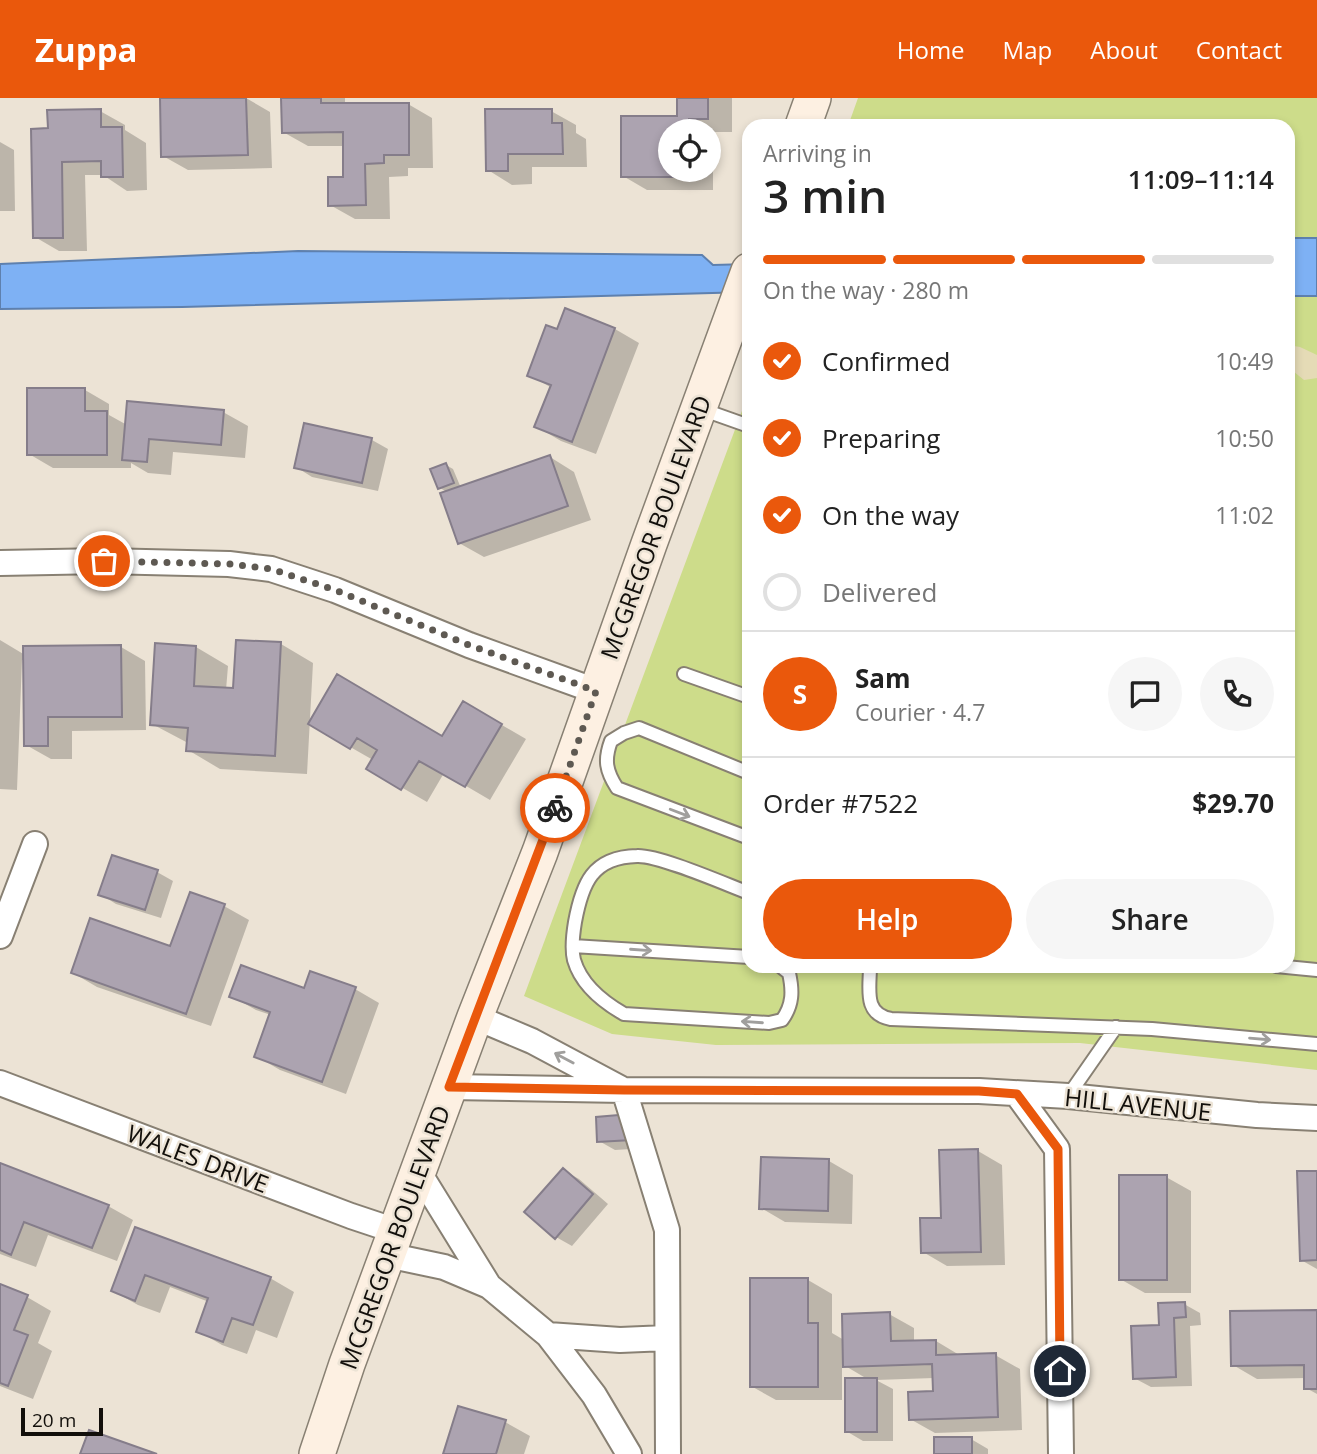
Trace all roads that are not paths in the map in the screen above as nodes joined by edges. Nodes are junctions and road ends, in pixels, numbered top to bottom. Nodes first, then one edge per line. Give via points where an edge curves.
1 (813, 98) edge
2 (806, 119) edge
3 (742, 289) edge
4 (698, 408) junction
5 (742, 424) edge
6 (0, 563) edge
7 (684, 674) dead end
8 (596, 691) junction
9 (742, 695) edge
10 (594, 744) junction
11 (742, 770) edge
12 (742, 835) edge
13 (35, 844) dead end
14 (742, 890) edge
15 (0, 936) edge
16 (573, 946) junction
17 (742, 957) edge
18 (1295, 968) edge
19 (1317, 970) edge
20 (789, 973) edge
21 (870, 973) edge
22 (475, 1017) junction
23 (1116, 1027) junction
24 (1317, 1044) edge
25 (0, 1083) edge
26 (449, 1087) junction
27 (624, 1090) junction
28 (1017, 1094) junction
29 (1068, 1096) junction
30 (1317, 1118) edge
31 (418, 1171) junction
32 (391, 1243) junction
33 (489, 1286) junction
34 (548, 1335) junction
35 (667, 1338) junction
36 (317, 1454) edge
37 (629, 1454) edge
38 (667, 1454) edge
39 (1061, 1454) edge

1 - 2 main road
3 - 4 main road, MCGREGOR BOULEVARD
4 - 5 lane
4 - 8 main road, MCGREGOR BOULEVARD
6 - 8 street via 118,561 271,569
7 - 9 lane
8 - 10 main road, MCGREGOR BOULEVARD
10 - 11 lane via 639,728
10 -> 12 lane via 617,788
10 - 22 main road, MCGREGOR BOULEVARD via 533,871
13 - 15 street
14 - 16 lane via 649,857 608,862 589,876 580,894
16 -> 17 lane
20 -> 16 lane via 790,1009 782,1020 624,1014 606,1004 587,984 574,960
18 - 19 lane
21 - 23 lane via 870,1003 881,1017
22 - 26 main road, MCGREGOR BOULEVARD
27 -> 22 street, HILL AVENUE via 532,1041
23 -> 24 lane
23 - 29 lane
25 - 32 street, WALES DRIVE via 351,1216
26 - 27 street, HILL AVENUE
26 - 31 main road, MCGREGOR BOULEVARD
27 - 28 street, HILL AVENUE
27 - 35 street via 667,1230
28 - 29 street, HILL AVENUE
28 - 39 street via 1058,1149
29 - 30 street, HILL AVENUE
31 - 32 main road, MCGREGOR BOULEVARD
31 - 33 street
32 - 33 street, WALES DRIVE
32 - 36 main road, MCGREGOR BOULEVARD
33 - 34 street
34 - 35 street
34 - 37 street via 594,1395
35 - 38 street

